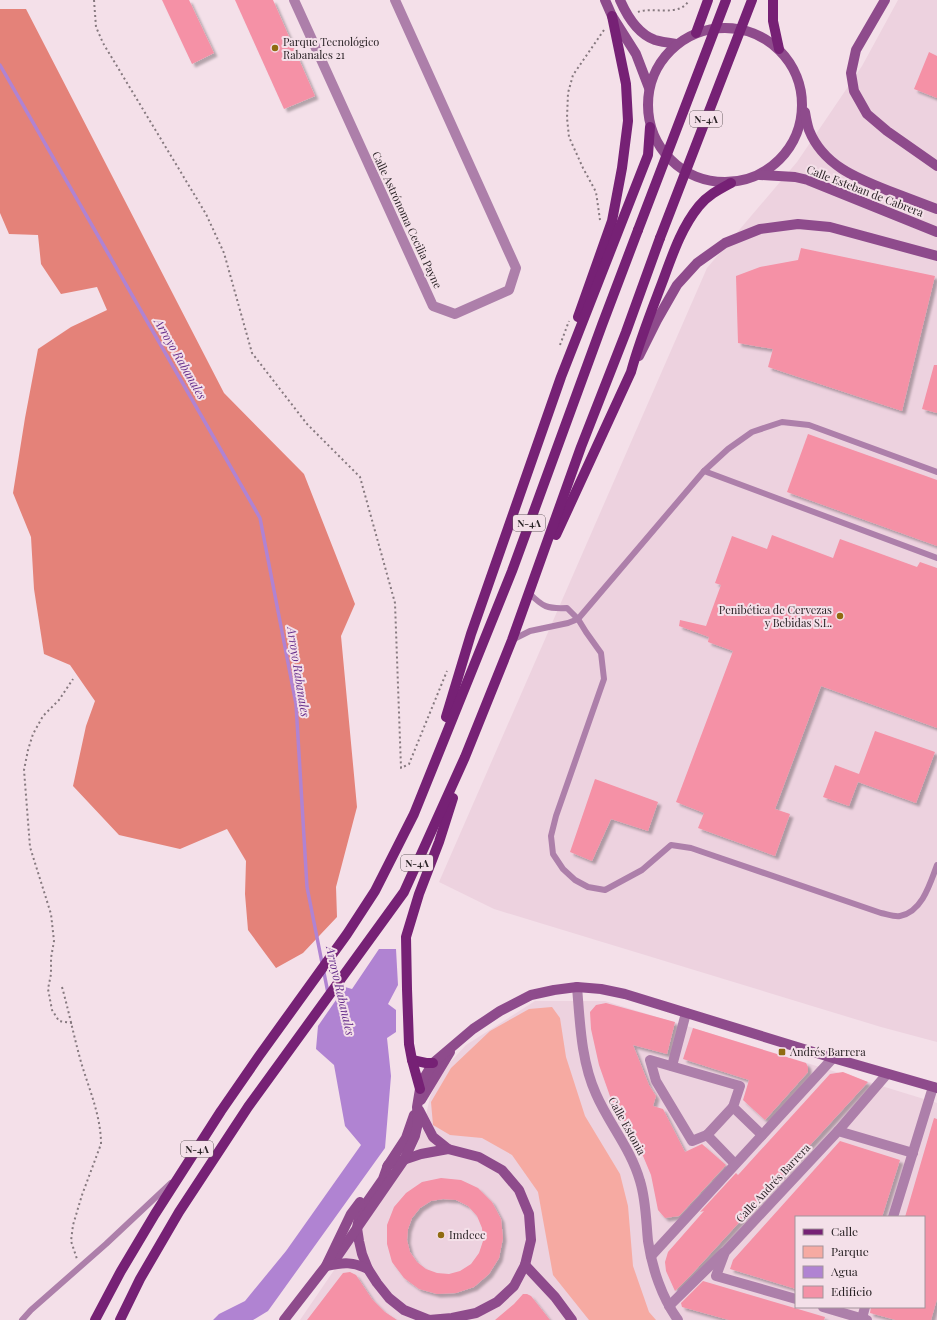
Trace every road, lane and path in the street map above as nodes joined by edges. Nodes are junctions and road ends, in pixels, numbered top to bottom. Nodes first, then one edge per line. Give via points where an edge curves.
1 (94, 0) edge
2 (294, 0) edge
3 (395, 0) edge
4 (605, 0) edge
5 (620, 0) edge
6 (689, 0) edge
7 (708, 0) edge
8 (726, 0) edge
9 (752, 0) edge
10 (773, 0) edge
11 (884, 0) edge
12 (629, 16) junction
13 (613, 19) junction
14 (696, 33) junction
15 (677, 44) junction
16 (779, 49) junction
17 (649, 88) junction
18 (803, 99) junction
19 (650, 127) junction
20 (937, 166) edge
21 (760, 175) junction
22 (731, 183) junction
23 (937, 209) edge
24 (600, 221) dead end
25 (937, 232) edge
26 (937, 256) edge
27 (569, 321) dead end
28 (558, 351) dead end
29 (631, 372) junction
30 (561, 377) junction
31 (704, 471) junction
32 (937, 472) edge
33 (937, 558) edge
34 (529, 594) junction
35 (578, 619) junction
36 (512, 640) junction
37 (448, 670) dead end
38 (73, 679) dead end
39 (465, 757) junction
40 (414, 814) junction
41 (937, 865) edge
42 (62, 987) dead end
43 (577, 987) junction
44 (686, 1013) junction
45 (72, 1023) junction
46 (454, 1045) junction
47 (833, 1058) junction
48 (412, 1060) junction
49 (433, 1063) junction
50 (672, 1066) junction
51 (887, 1074) junction
52 (935, 1088) edge
53 (420, 1089) junction
54 (417, 1107) junction
55 (733, 1107) junction
56 (838, 1131) junction
57 (707, 1135) junction
58 (762, 1136) junction
59 (448, 1149) junction
60 (913, 1153) junction
61 (404, 1160) junction
62 (735, 1164) junction
63 (388, 1165) junction
64 (181, 1174) junction
65 (893, 1216) edge
66 (357, 1228) junction
67 (725, 1252) junction
68 (651, 1256) junction
69 (525, 1265) junction
70 (326, 1266) junction
71 (80, 1267) junction
72 (368, 1269) junction
73 (795, 1299) edge
74 (669, 1306) junction
75 (826, 1308) edge
76 (865, 1308) edge
77 (677, 1318) edge
78 (864, 1319) edge
79 (22, 1320) edge
80 (95, 1320) edge
81 (120, 1320) edge
82 (284, 1320) edge
83 (429, 1320) edge
84 (572, 1320) edge
85 (686, 1320) edge

1 - 37 path via 96,27 103,43 206,214 224,253 252,353 307,424 360,477 395,603 401,768 409,764
2 - 3 street, Calle Astrónoma Cecilia Payne via 433,306 455,314 509,290 516,268
4 - 13 street
5 - 12 street
6 - 12 path via 687,4 674,10 643,10
7 - 14 main road
8 - 40 main road, N-4A, bridge via 602,325 512,571
9 - 34 main road, N-4A, bridge via 578,454
10 - 16 main road via 773,21
11 - 20 street via 856,50 851,72 854,91 867,114
12 - 15 street via 637,28 654,40
13 - 17 street via 636,54
13 - 24 path via 574,75 568,93 569,136 596,192
13 - 30 main road via 626,84 628,120 622,168 612,221 575,326
14 - 15 street, Calle Esteban de Cabrera
14 - 16 street, Calle Esteban de Cabrera via 718,28 740,29 761,36
15 - 17 street, Calle Esteban de Cabrera via 659,64
16 - 18 street, Calle Esteban de Cabrera via 799,80
17 - 19 street via 647,108
18 - 21 street via 801,122 793,144 778,162
18 - 23 street, Calle Esteban de Cabrera via 809,130 830,161 847,173 869,183
19 - 22 street via 662,151 680,169 705,180
19 - 30 main road via 648,155
21 - 22 street
21 - 25 street, Calle Esteban de Cabrera via 808,180
22 - 29 main road via 700,204 680,236 638,346
26 - 29 street via 830,227 798,224 760,229 724,243 697,263 677,285
27 - 28 path
29 - 34 main road
30 - 40 main road via 471,634 451,704
31 - 32 lane via 752,432 782,422 809,425
31 - 33 lane
31 - 35 lane
34 - 35 lane via 540,604 552,609 567,608
34 - 36 main road, N-4A
35 - 36 lane via 568,624 530,630
35 - 41 lane via 601,653 604,678 556,816 552,836 553,854 563,869 575,880 588,887 605,890 642,870 671,845 691,848 881,913 899,916 912,912 924,897
36 - 39 main road, N-4A
38 - 45 path via 59,700 43,716 33,734 24,770 30,847 45,891 53,930 48,989 52,1010 59,1021
39 - 48 main road via 406,937 406,989
39 - 81 main road, N-4A via 404,892 248,1107 179,1212 140,1279
40 - 64 main road, N-4A via 375,891 221,1111
42 - 45 path
43 - 44 street via 625,994
43 - 46 street via 531,995 500,1011
43 - 68 street, Calle Estonia via 589,1076 607,1116 637,1170 644,1196
44 - 47 street
44 - 50 street
45 - 71 path via 101,1136 101,1144 73,1224 71,1241
46 - 49 street
46 - 54 street
47 - 51 street
47 - 58 street
48 - 49 main road
48 - 53 main road
49 - 53 street
50 - 55 street via 740,1086
50 - 57 street via 650,1060 656,1081 692,1141
51 - 52 street
51 - 56 street, Calle Andrés Barrera
52 - 60 street
53 - 54 street
54 - 59 street via 433,1137
54 - 61 street via 418,1123 415,1136
54 - 63 street via 406,1138
55 - 57 street
55 - 58 street
56 - 60 street
56 - 67 street, Calle Andrés Barrera
57 - 62 street
58 - 62 street
59 - 61 street
59 - 69 street via 479,1157 502,1170 519,1190 529,1214 531,1240
60 - 65 street
61 - 63 street
61 - 66 street
62 - 68 street
63 - 66 street via 383,1179 360,1212
63 - 70 street via 351,1214
64 - 71 lane
64 - 80 main road, N-4A via 121,1271
66 - 70 street via 338,1257
66 - 72 street
67 - 73 street, Calle Andrés Barrera via 716,1276
67 - 74 street, Calle Andrés Barrera
68 - 74 street, Calle Estonia
69 - 83 street via 514,1286 497,1302 476,1313
69 - 84 street via 555,1297
70 - 72 street via 342,1262
70 - 82 street
71 - 79 lane
72 - 83 street via 389,1298 404,1310
74 - 77 street, Calle Estonia
75 - 78 street
76 - 78 street
77 - 85 street

